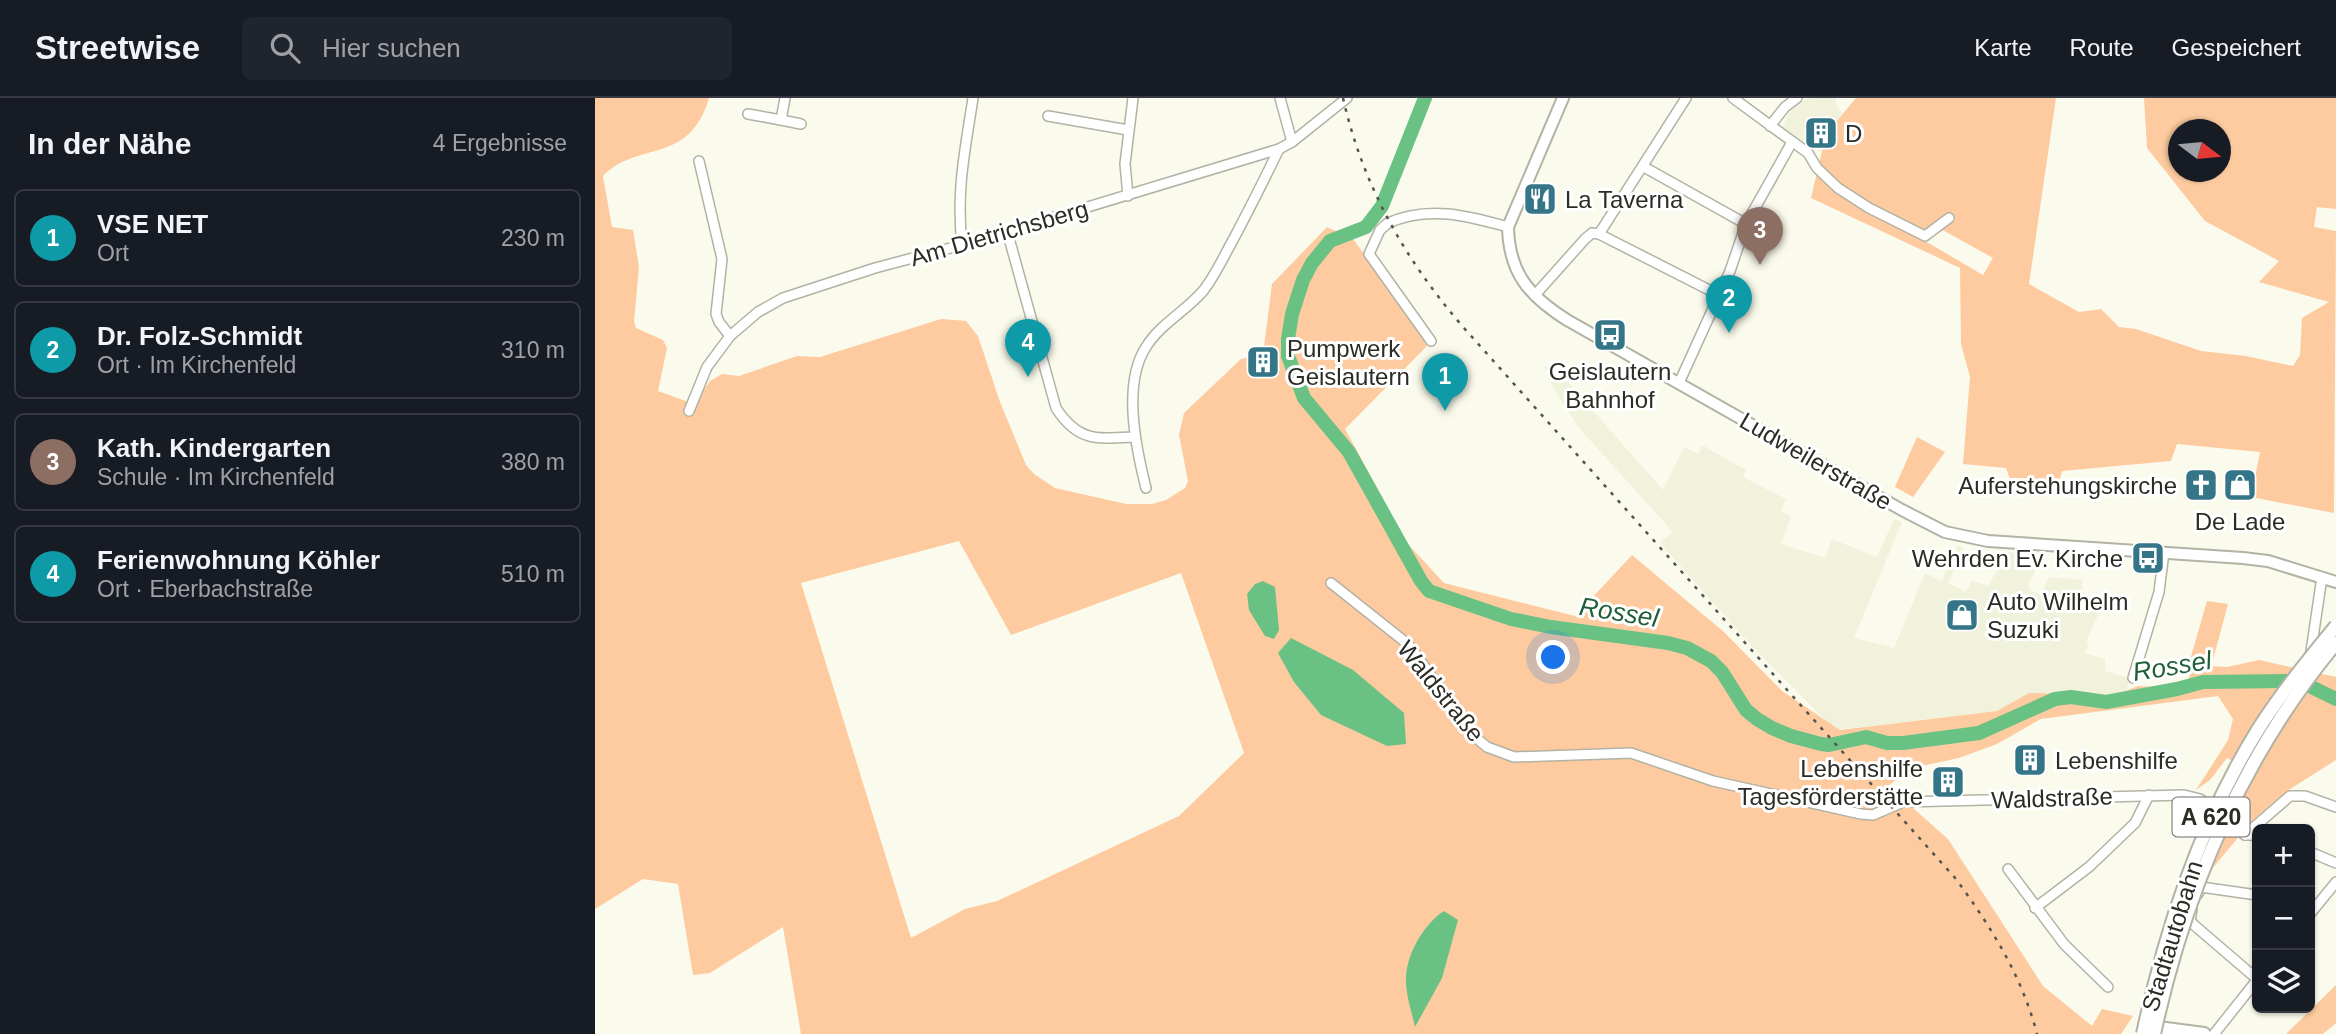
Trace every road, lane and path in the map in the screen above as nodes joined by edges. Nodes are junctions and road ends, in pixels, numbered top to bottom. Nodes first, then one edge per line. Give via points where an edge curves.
1 (785, 98) edge
2 (973, 98) edge
3 (1133, 98) edge
4 (1280, 98) edge
5 (1347, 98) edge
6 (1563, 98) edge
7 (1686, 98) edge
8 (1733, 98) edge
9 (1797, 98) edge
10 (748, 114) dead end
11 (1048, 116) dead end
12 (781, 120) junction
13 (801, 124) dead end
14 (1770, 126) junction
15 (1128, 130) junction
16 (1292, 142) junction
17 (1792, 142) junction
18 (1279, 149) junction
19 (699, 161) dead end
20 (1644, 166) junction
21 (1128, 196) junction
22 (1949, 218) dead end
23 (1746, 223) junction
24 (1509, 227) junction
25 (1007, 231) junction
26 (1599, 234) junction
27 (962, 245) junction
28 (1535, 295) junction
29 (1719, 295) junction
30 (730, 336) junction
31 (1431, 341) dead end
32 (1679, 383) junction
33 (689, 411) dead end
34 (1134, 437) junction
35 (1146, 488) dead end
36 (2164, 552) junction
37 (2322, 577) junction
38 (2336, 582) edge
39 (1331, 583) dead end
40 (2336, 626) edge
41 (2336, 643) edge
42 (2309, 668) dead end
43 (2133, 678) dead end
44 (2149, 795) junction
45 (2336, 807) edge
46 (2245, 835) junction
47 (2252, 835) edge
48 (2315, 854) edge
49 (2336, 863) edge
50 (2008, 869) dead end
51 (2336, 882) edge
52 (2252, 894) edge
53 (2315, 906) edge
54 (2035, 908) junction
55 (2252, 975) edge
56 (2252, 985) edge
57 (2108, 986) dead end
58 (2141, 1034) edge
59 (2154, 1034) edge
60 (2204, 1034) edge
61 (2214, 1034) edge

1 - 12 street
2 - 27 street via 959,187
3 - 15 street
4 - 16 street
5 - 16 street, Am Dietrichsberg
6 - 24 main road, Ludweilerstraße
7 - 20 street
8 - 14 street
9 - 14 street
10 - 12 street
11 - 15 street
12 - 13 street
14 - 17 street
15 - 21 street
16 - 18 street, Am Dietrichsberg
17 - 22 street via 1808,153 1838,188 1925,236
17 - 23 street
18 - 21 street, Am Dietrichsberg
18 - 34 street via 1203,291 1145,347 1135,376
19 - 30 street via 722,259 716,314
20 - 23 street
20 - 26 street
21 - 25 street, Am Dietrichsberg
23 - 29 street
24 - 28 main road, Ludweilerstraße via 1515,267
24 - 31 street via 1435,212 1415,214 1380,230 1369,254
25 - 27 street, Am Dietrichsberg
25 - 34 street via 1056,408 1072,429 1086,436
26 - 28 street via 1585,239
26 - 29 street
27 - 30 street, Am Dietrichsberg via 783,298
28 - 32 main road, Ludweilerstraße via 1567,320
29 - 32 street
30 - 33 street, Am Dietrichsberg via 707,367
32 - 36 main road, Ludweilerstraße via 1945,532 2011,543
34 - 35 street
36 - 37 main road, Ludweilerstraße via 2268,561
36 - 43 street via 2159,592
37 - 38 main road, Ludweilerstraße
37 - 42 street
39 - 44 street, Waldstraße via 1409,645 1474,736 1487,747 1514,757 1631,753 1713,781 1873,815 1903,802
40 - 58 highway, Stadtautobahn / A 620, bridge via 2259,728 2210,820 2175,913
41 - 59 highway, A 620, bridge via 2268,738 2220,827 2184,917
44 - 46 street, Waldstraße via 2200,799
44 - 54 street via 2135,823 2089,867
45 - 46 street via 2290,796
46 - 47 street
48 - 49 street
50 - 54 street
51 - 53 street
52 - 55 street via 2201,887 2190,920
54 - 57 street
56 - 61 street
58 - 60 highway, A 620 via 2158,1028

